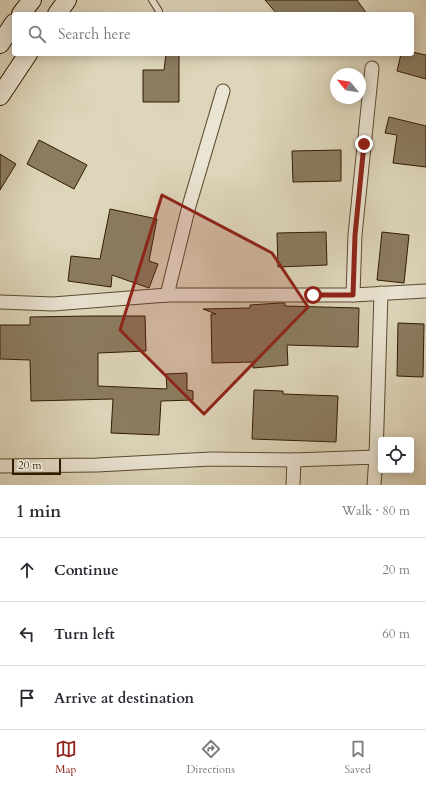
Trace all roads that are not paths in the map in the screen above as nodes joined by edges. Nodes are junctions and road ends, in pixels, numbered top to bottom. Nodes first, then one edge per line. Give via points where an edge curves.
1 (32, 0) edge
2 (67, 0) edge
3 (152, 0) edge
4 (23, 12) edge
5 (58, 12) edge
6 (159, 12) edge
7 (12, 26) edge
8 (0, 44) edge
9 (27, 56) edge
10 (372, 68) dead end
11 (223, 91) dead end
12 (0, 96) edge
13 (426, 291) edge
14 (381, 293) junction
15 (167, 295) junction
16 (353, 295) junction
17 (0, 302) edge
18 (376, 457) junction
19 (294, 460) junction
20 (0, 466) edge
21 (293, 485) edge
22 (374, 485) edge

1 - 4 main road
2 - 5 main road
3 - 6 lane
7 - 8 main road
9 - 12 main road
10 - 16 street via 355,235
11 - 15 street via 189,206
13 - 14 street
14 - 16 street
14 - 18 street
15 - 16 street
15 - 17 street via 53,304
18 - 19 street
18 - 22 street
19 - 20 street via 211,459 97,465
19 - 21 street

